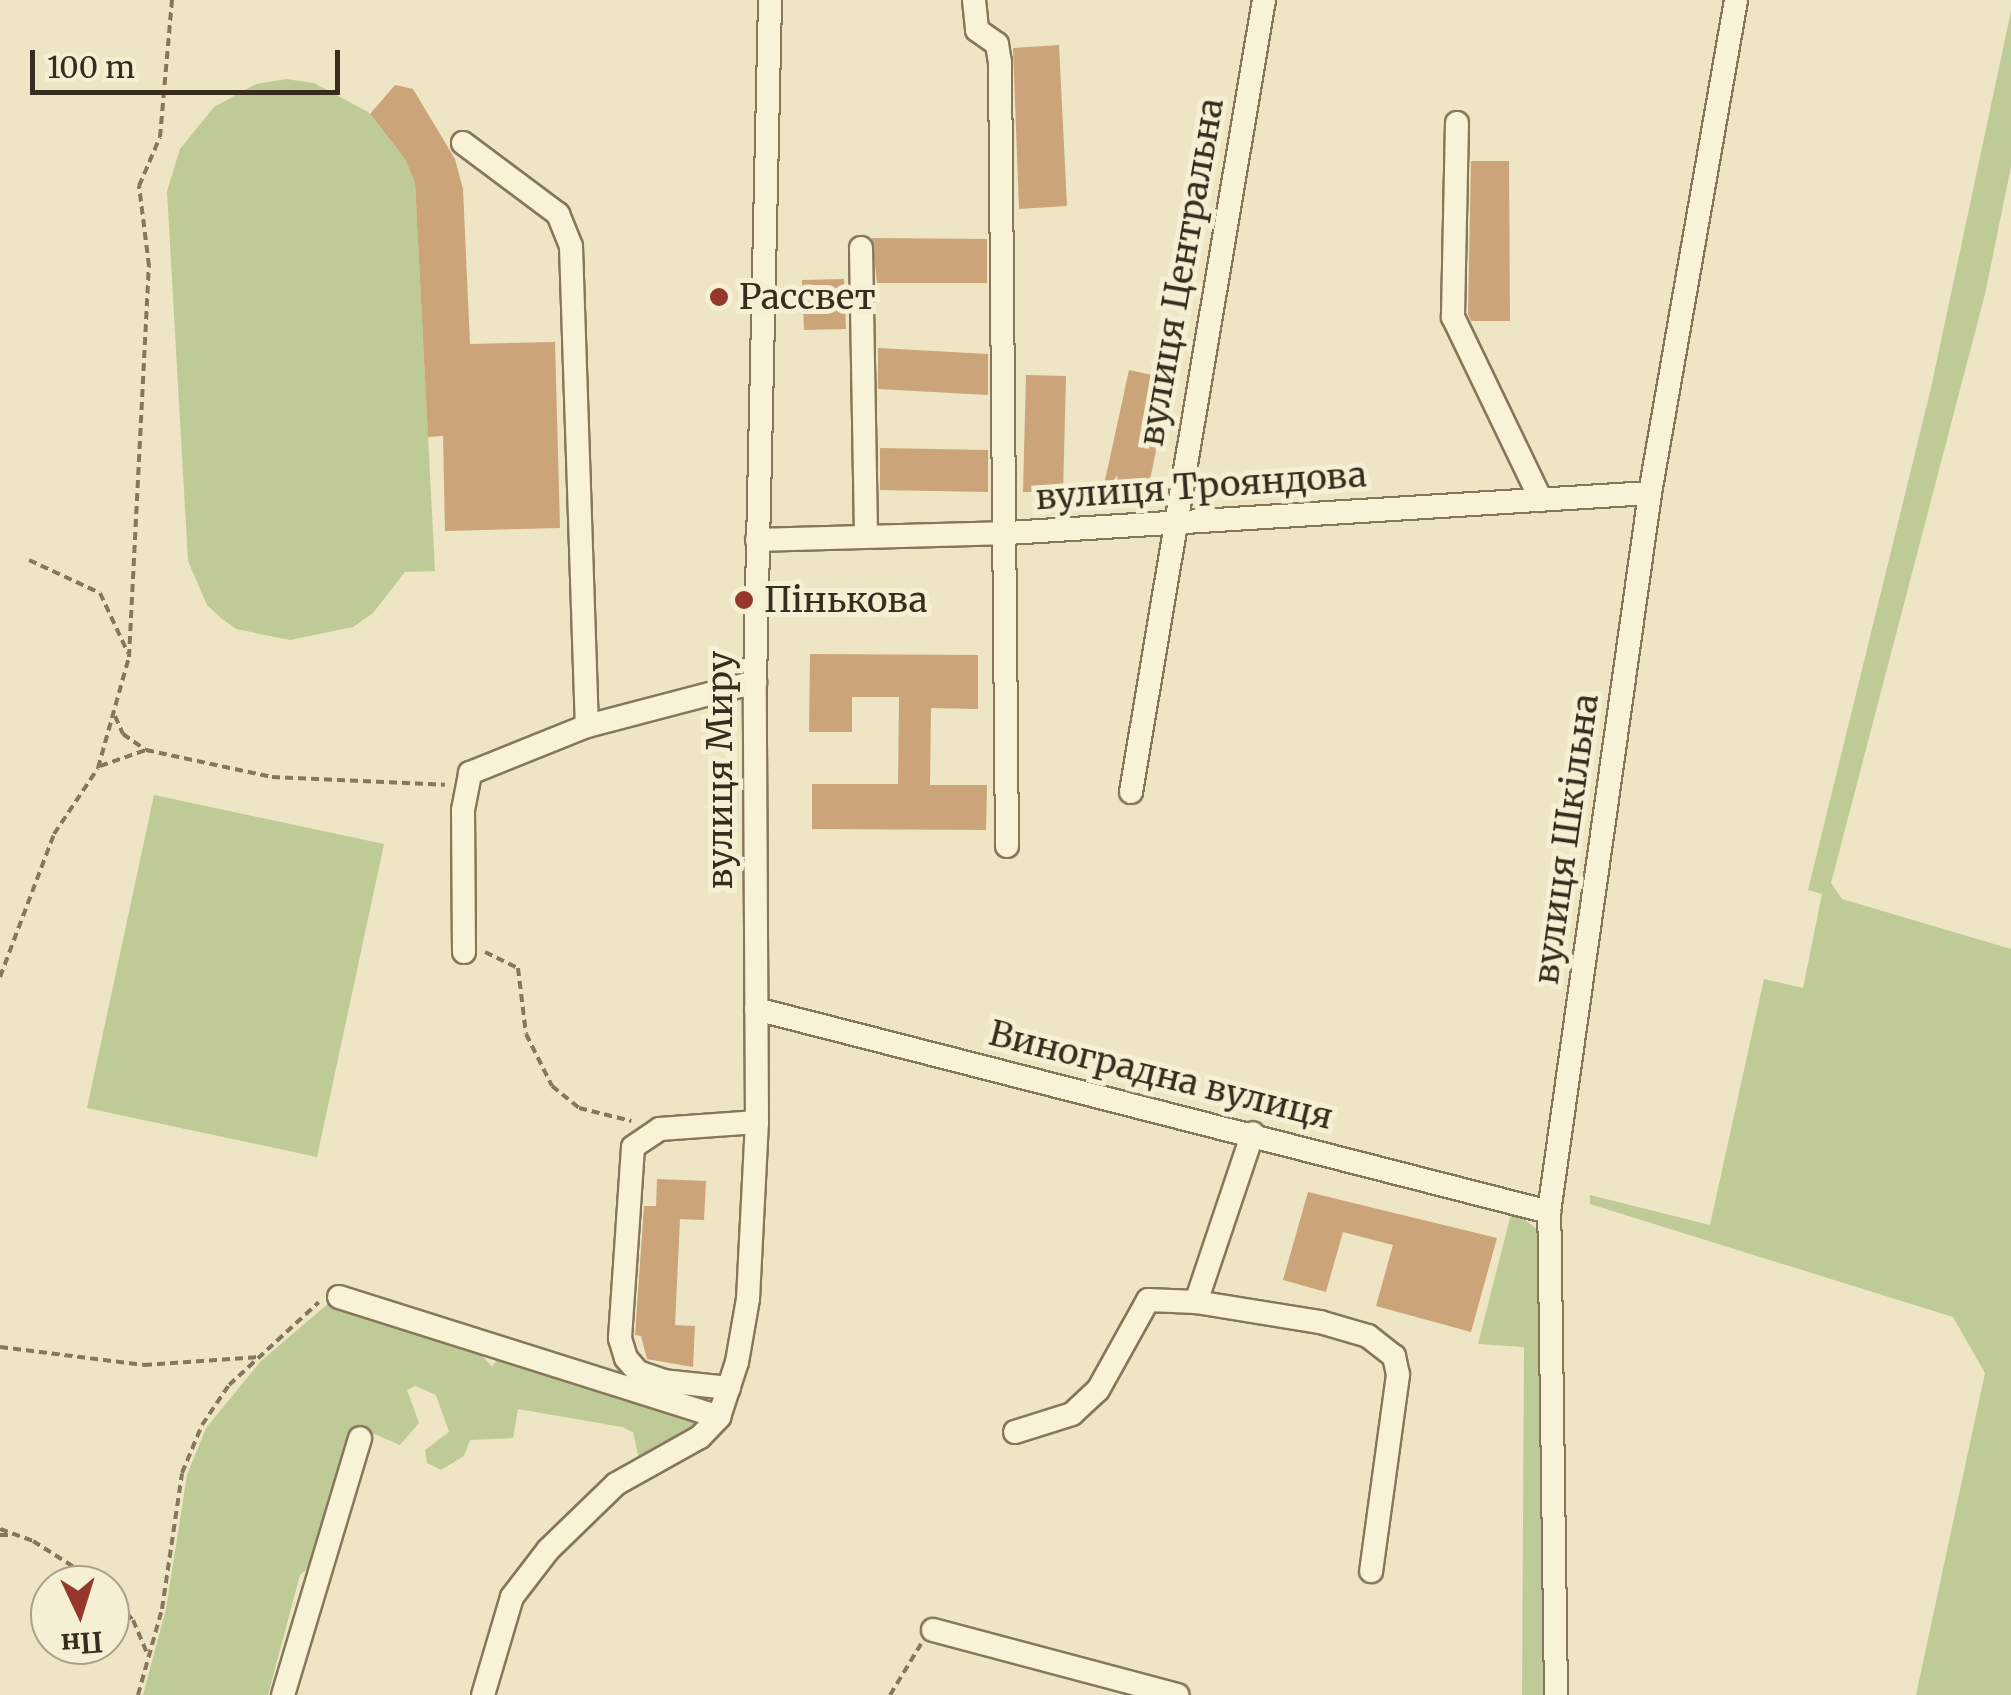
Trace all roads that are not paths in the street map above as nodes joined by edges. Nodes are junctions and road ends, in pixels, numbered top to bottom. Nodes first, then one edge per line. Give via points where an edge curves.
1 (770, 0) edge
2 (974, 0) edge
3 (1264, 0) edge
4 (1736, 0) edge
5 (1457, 123) dead end
6 (463, 143) dead end
7 (861, 248) dead end
8 (1650, 493) junction
9 (1540, 500) junction
10 (1173, 524) junction
11 (866, 534) junction
12 (1008, 534) junction
13 (757, 540) junction
14 (755, 682) junction
15 (587, 726) junction
16 (1131, 792) dead end
17 (1007, 846) dead end
18 (464, 943) road end
19 (756, 1009) junction
20 (758, 1122) junction
21 (1253, 1134) junction
22 (1549, 1212) junction
23 (340, 1297) road end
24 (1196, 1302) junction
25 (729, 1388) junction
26 (719, 1417) junction
27 (1015, 1432) dead end
28 (360, 1438) dead end
29 (1371, 1570) dead end
30 (932, 1630) road end
31 (282, 1695) edge
32 (484, 1695) edge
33 (1177, 1695) edge
34 (1556, 1695) edge

1 - 13 street, вулиця Миру
2 - 12 street via 977,30 996,44 1000,62
3 - 10 street, вулиця Центральна
4 - 8 street, вулиця Шкільна
5 - 9 street via 1453,317
6 - 15 street via 558,214 571,247
7 - 11 street
8 - 9 street, вулиця Трояндова
8 - 22 street, вулиця Шкільна
9 - 10 street, вулиця Трояндова
10 - 12 street, вулиця Трояндова
10 - 16 street, вулиця Центральна
11 - 12 street, вулиця Трояндова
11 - 13 street, вулиця Трояндова
12 - 17 street
13 - 14 street, вулиця Миру
14 - 15 street
14 - 19 street, вулиця Миру
15 - 18 street via 482,764 464,787
19 - 20 street, вулиця Миру
19 - 21 street, Виноградна вулиця
20 - 25 street, вулиця Миру via 748,1300
20 - 25 street via 660,1128 633,1147 620,1338 638,1372
21 - 22 street, Виноградна вулиця
21 - 24 street
22 - 34 street, вулиця Шкільна
23 - 26 street
24 - 27 street via 1148,1300 1098,1390 1072,1414
24 - 29 street via 1320,1322 1368,1336 1394,1356 1398,1375
25 - 26 street, вулиця Миру
26 - 32 street via 700,1437 616,1484 548,1550 512,1597
28 - 31 street
30 - 33 street

